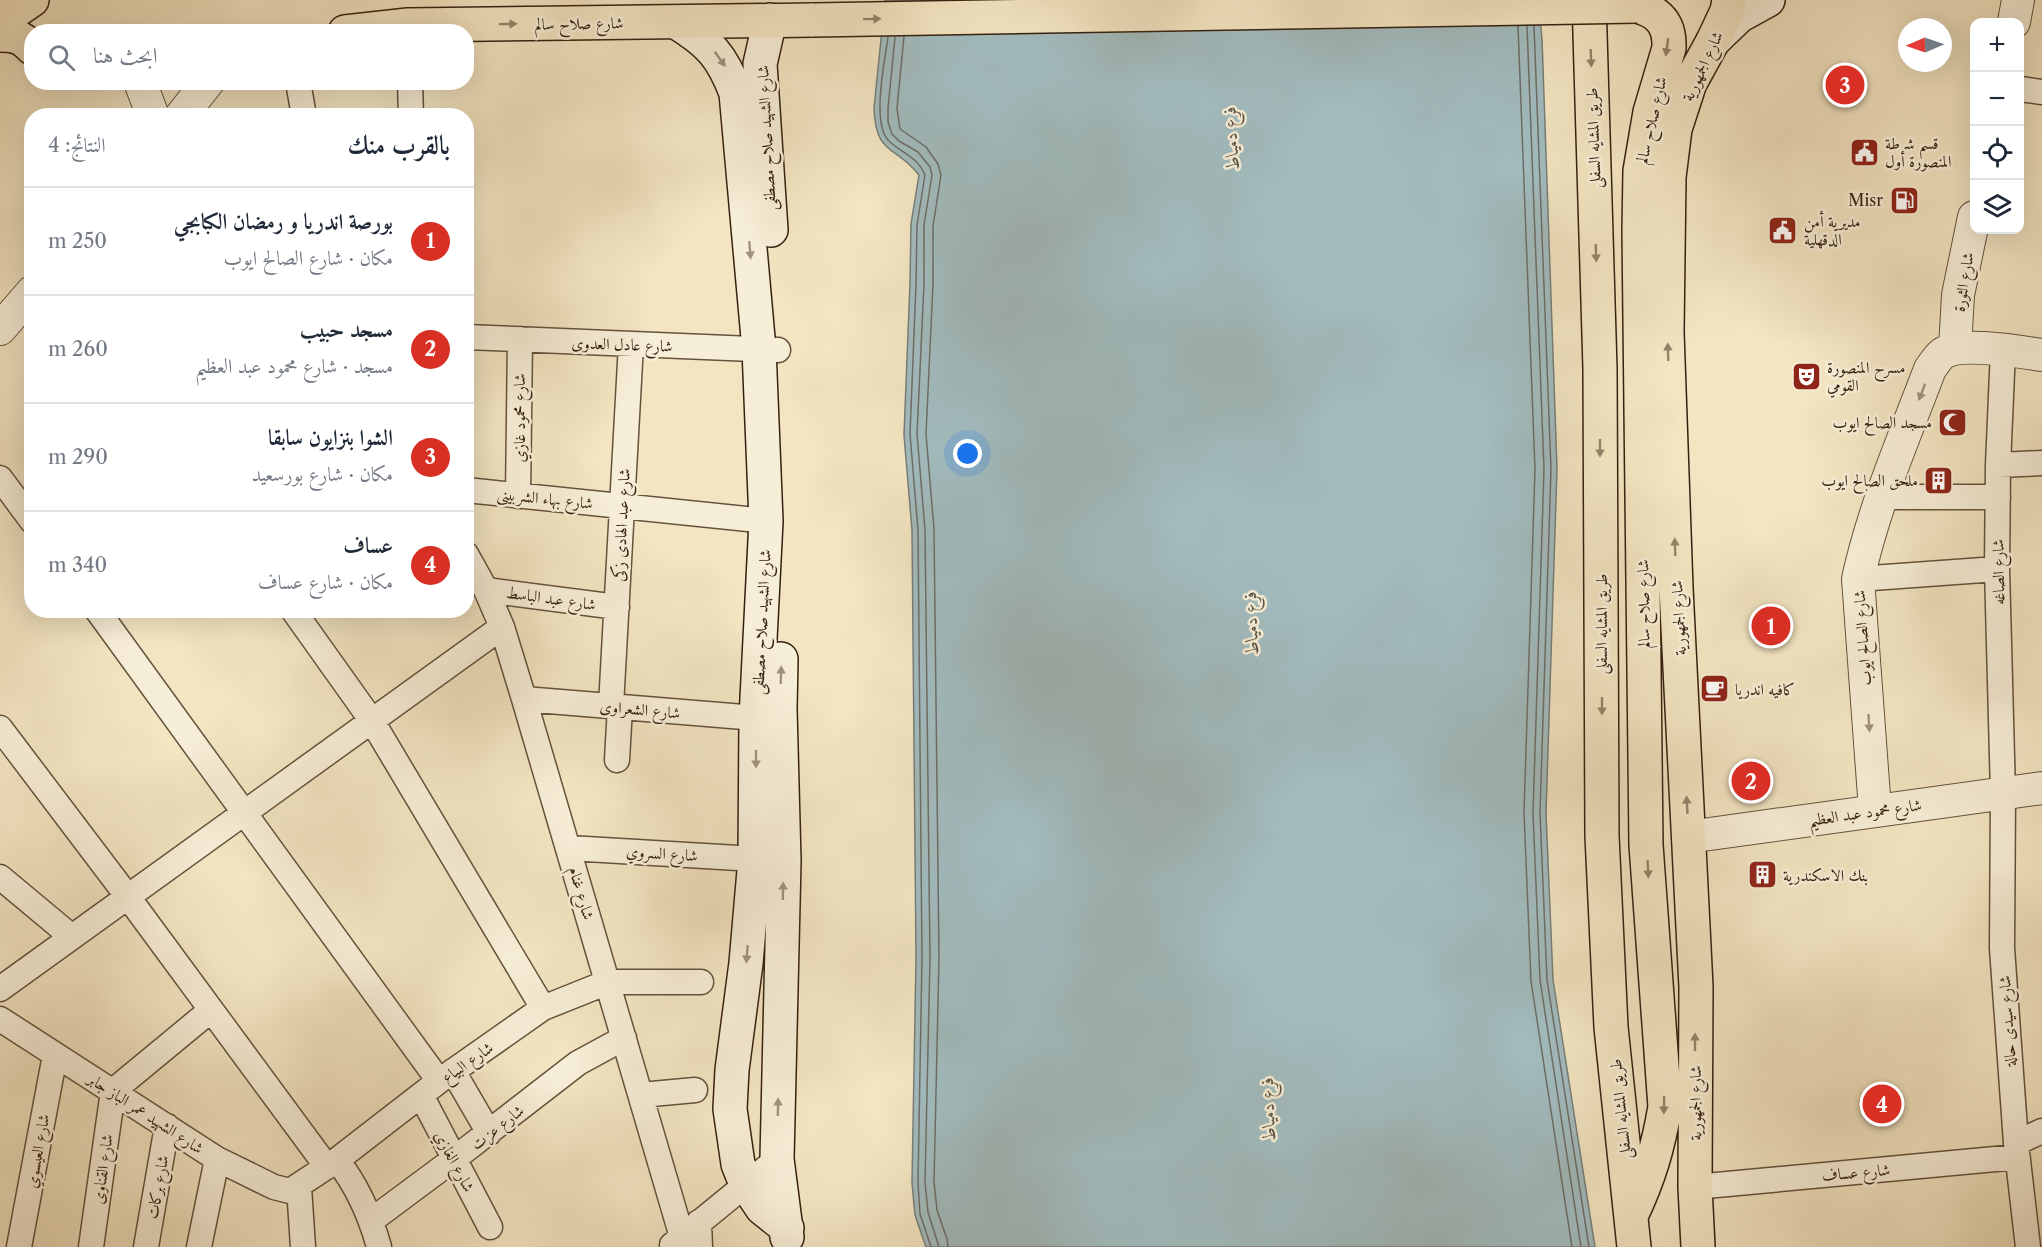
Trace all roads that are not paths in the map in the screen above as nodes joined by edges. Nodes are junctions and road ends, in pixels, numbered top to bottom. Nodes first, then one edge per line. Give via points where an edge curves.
1 (32, 0) edge
2 (1589, 0) edge
3 (1668, 0) edge
4 (1729, 0) edge
5 (1768, 0) edge
6 (2018, 0) edge
7 (1637, 6) junction
8 (0, 11) edge
9 (2015, 18) edge
10 (770, 20) junction
11 (676, 22) junction
12 (474, 27) edge
13 (0, 35) edge
14 (24, 40) edge
15 (1713, 41) junction
16 (24, 55) edge
17 (0, 56) edge
18 (143, 90) edge
19 (201, 90) edge
20 (299, 90) edge
21 (410, 90) edge
22 (2024, 90) edge
23 (2042, 92) edge
24 (150, 108) edge
25 (187, 108) edge
26 (303, 108) edge
27 (411, 108) edge
28 (1971, 234) edge
29 (24, 282) edge
30 (24, 301) edge
31 (0, 310) edge
32 (0, 329) edge
33 (474, 337) edge
34 (520, 339) junction
35 (631, 344) junction
36 (1955, 348) junction
37 (769, 350) junction
38 (2003, 350) junction
39 (2042, 355) edge
40 (2042, 463) edge
41 (1998, 465) junction
42 (0, 478) edge
43 (474, 491) edge
44 (518, 496) junction
45 (1881, 497) junction
46 (1998, 497) junction
47 (622, 506) junction
48 (24, 510) edge
49 (766, 521) junction
50 (474, 568) edge
51 (1997, 569) junction
52 (1858, 579) junction
53 (486, 590) junction
54 (617, 607) junction
55 (103, 618) edge
56 (299, 618) edge
57 (502, 627) junction
58 (524, 699) junction
59 (616, 707) junction
60 (756, 718) junction
61 (372, 721) junction
62 (0, 728) edge
63 (1683, 728) junction
64 (1645, 729) junction
65 (617, 760) dead end
66 (2042, 788) edge
67 (2003, 794) junction
68 (1875, 810) junction
69 (245, 812) junction
70 (1688, 837) junction
71 (569, 848) junction
72 (755, 859) junction
73 (0, 877) edge
74 (128, 897) junction
75 (72, 937) junction
76 (608, 982) junction
77 (701, 982) dead end
78 (0, 989) edge
79 (543, 1008) junction
80 (211, 1010) junction
81 (0, 1019) edge
82 (624, 1038) junction
83 (55, 1055) junction
84 (438, 1083) junction
85 (695, 1090) dead end
86 (113, 1091) junction
87 (641, 1095) junction
88 (168, 1126) junction
89 (2042, 1131) edge
90 (489, 1133) junction
91 (2017, 1150) junction
92 (217, 1159) junction
93 (454, 1159) junction
94 (777, 1159) junction
95 (332, 1164) junction
96 (746, 1184) junction
97 (298, 1187) junction
98 (1695, 1187) junction
99 (372, 1220) junction
100 (490, 1227) dead end
101 (1632, 1232) edge
102 (787, 1237) edge
103 (687, 1238) edge
104 (19, 1247) edge
105 (91, 1247) edge
106 (146, 1247) edge
107 (199, 1247) edge
108 (303, 1247) edge
109 (379, 1247) edge
110 (1698, 1247) edge
111 (2028, 1247) edge

1 - 8 main road via 16,11
2 -> 101 main road, طريق المشايه السفلى via 1600,369 1602,836 1611,1027
3 - 7 main road, شارع صلاح سالم
4 - 15 main road, شارع الجمهورية
5 - 15 main road via 1739,16
6 - 9 street
10 -> 7 main road, شارع صلاح سالم, bridge
7 -> 64 main road, شارع صلاح سالم via 1661,18 1669,38 1650,111 1640,171
10 - 11 main road, شارع صلاح سالم
10 - 37 main road, شارع الشهيد صلاح مصطفى via 760,64
12 -> 11 main road, شارع صلاح سالم
11 -> 37 main road, شارع الشهيد صلاح مصطفى via 713,49 736,93
13 - 14 main road via 17,35
63 -> 15 main road, شارع الجمهورية via 1667,332 1670,177 1675,129 1690,83
16 - 17 main road
18 - 24 street
19 - 25 street
20 - 26 street
21 - 27 street
22 - 23 street
28 - 36 street, شارع الثورة via 1958,295
29 - 31 street
30 - 32 street
33 - 34 street, شارع عادل العدوى
34 - 35 street, شارع عادل العدوى
34 - 44 street, شارع محمود غازي
35 - 37 street, شارع عادل العدوى
35 - 47 street, شارع عبد الهادى زكى
36 - 38 street
36 -> 45 street, شارع الصالح ايوب via 1942,354 1930,369
37 - 49 main road, شارع الشهيد صلاح مصطفى
94 -> 37 main road, شارع الشهيد صلاح مصطفى via 784,861 780,710 784,441
38 - 39 street
38 - 41 street, شارع الصاغه
40 - 41 street
41 - 46 street, شارع الصاغه
42 - 48 street
43 - 44 street, شارع بهاء الشربينى
44 - 47 street, شارع بهاء الشربينى
45 - 46 street
45 - 52 street, شارع الصالح ايوب
46 - 51 street, شارع الصاغه
47 - 49 street, شارع بهاء الشربينى
47 - 54 street, شارع عبد الهادى زكى
49 - 60 main road, شارع الشهيد صلاح مصطفى
50 - 53 street, شارع غنام
51 - 52 street
51 - 67 street, شارع الصاغه
52 -> 68 street, شارع الصالح ايوب
53 - 54 street, شارع عبد الباسط
53 - 57 street, شارع غنام
54 - 59 street, شارع عبد الهادى زكى
55 - 69 street
56 - 61 street
57 - 58 street, شارع غنام
57 - 61 street
58 - 59 street, شارع الشعراوى
58 - 71 street, شارع غنام
59 - 60 street, شارع الشعراوى
59 - 65 street, شارع عبد الهادى زكى
60 -> 72 main road, شارع الشهيد صلاح مصطفى
61 - 69 street
61 - 79 street
62 - 74 street
63 - 64 main road
70 -> 63 main road, شارع الجمهورية
64 -> 101 main road, شارع صلاح سالم via 1646,844 1665,1107 1659,1145
66 - 67 street, شارع محمود عبد العظيم
67 - 68 street, شارع محمود عبد العظيم
67 - 91 street, شارع سيدى حالة via 2002,948
68 - 70 street, شارع محمود عبد العظيم
69 - 74 street
69 - 84 street
98 -> 70 main road, شارع الجمهورية via 1696,987
71 - 72 street, شارع السروي
71 - 76 street, شارع غنام
72 -> 96 main road, شارع الشهيد صلاح مصطفى via 730,1109 738,1164
73 - 75 street
74 - 75 street
74 - 80 street
75 - 78 street
76 - 77 street
76 - 79 street, شارع البياع
76 - 82 street, شارع غنام
79 - 84 street, شارع البياع
80 - 86 street
80 - 95 street
81 - 83 street, شارع الشهيد عمر الباز جابر
82 - 87 street, شارع غنام
82 - 90 street, شارع عزت via 578,1063
83 - 86 street, شارع الشهيد عمر الباز جابر
83 - 104 street, شارع العيسوي
84 - 90 street
84 - 93 street, شارع الغازي
84 - 95 street, شارع البياع
85 - 87 street
86 - 88 street, شارع الشهيد عمر الباز جابر
86 - 105 street, شارع القناوى
87 - 103 street, شارع غنام
88 - 92 street, شارع الشهيد عمر الباز جابر
88 - 106 street, شارع بركات
89 - 91 street, شارع عساف
90 - 93 street, شارع عزت
91 - 98 street, شارع عساف
91 - 111 street, شارع سيدى حالة
92 - 97 street, شارع الشهيد عمر الباز جابر via 282,1190
92 - 107 street
93 - 99 street, شارع عزت
93 - 100 street, شارع الغازي
94 - 96 street
94 - 102 main road, شارع الشهيد صلاح مصطفى
95 - 97 street, شارع البياع
95 - 99 street via 351,1178
96 - 102 main road, شارع الشهيد صلاح مصطفى
96 - 103 street
97 - 108 street
98 - 110 main road, شارع الجمهورية
99 - 109 street

